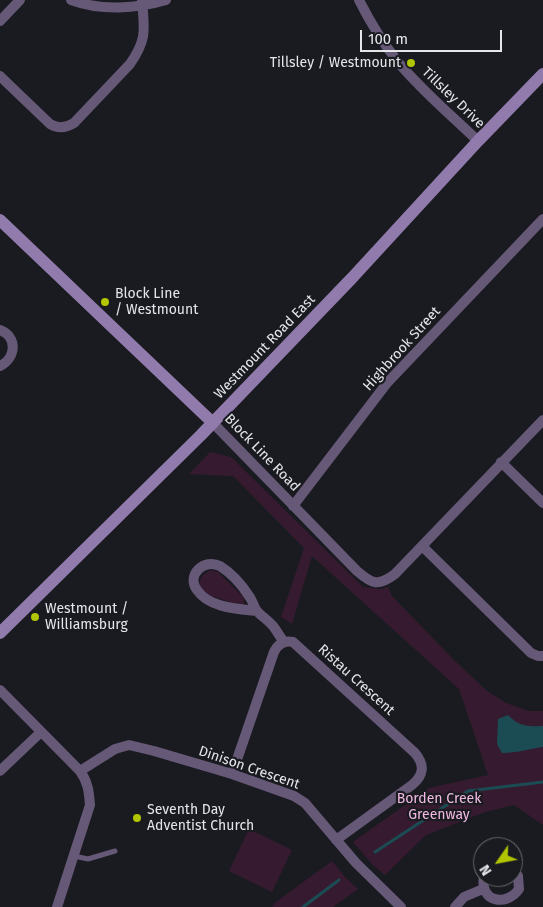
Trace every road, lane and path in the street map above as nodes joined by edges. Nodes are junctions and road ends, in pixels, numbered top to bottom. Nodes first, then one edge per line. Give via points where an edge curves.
1 (20, 0) edge
2 (71, 0) edge
3 (166, 0) edge
4 (359, 0) edge
5 (142, 2) edge
6 (0, 21) edge
7 (543, 74) edge
8 (0, 76) edge
9 (478, 141) junction
10 (543, 219) edge
11 (0, 220) edge
12 (0, 330) edge
13 (0, 366) edge
14 (543, 420) edge
15 (213, 423) junction
16 (501, 462) junction
17 (543, 502) edge
18 (293, 506) junction
19 (422, 546) junction
20 (257, 611) junction
21 (0, 633) edge
22 (284, 642) junction
23 (543, 656) edge
24 (0, 690) edge
25 (42, 732) junction
26 (0, 771) edge
27 (80, 771) junction
28 (232, 774) junction
29 (336, 840) junction
30 (115, 850) dead end
31 (74, 856) junction
32 (483, 887) edge
33 (518, 887) edge
34 (483, 890) junction
35 (57, 907) edge
36 (401, 907) edge
37 (455, 907) edge

1 - 6 street
2 - 5 street via 113,8
3 - 5 street
4 - 9 street, Tillsley Drive via 398,61
5 - 8 street via 144,34 136,55 68,127 50,124
7 - 9 main road, Westmount Road East
9 - 15 main road, Westmount Road East
10 - 18 street, Highbrook Street via 387,383
11 - 15 main road, Block Line Road
12 - 13 street via 10,336 13,349 10,358
14 - 16 street
15 - 18 street, Block Line Road
15 - 21 main road, Westmount Road East
16 - 17 street
16 - 19 street
18 - 19 street, Block Line Road via 372,582 386,581
19 - 23 street via 531,653
20 - 20 street via 242,586 220,566 206,564 197,570 194,586 200,594 234,609
20 - 22 street
22 - 28 street via 274,652
22 - 29 street, Ristau Crescent via 298,645 415,753 423,768 412,785
24 - 25 street
25 - 26 street
25 - 27 street
27 - 28 street, Dinison Crescent via 114,749 129,745
27 - 31 street via 89,790 90,805
28 - 29 street, Dinison Crescent via 305,802
29 - 36 street, Dinison Crescent
30 - 31 lane via 88,859
31 - 35 street
32 - 34 street
33 - 34 street via 516,895 503,902 497,902
34 - 37 street via 464,897

